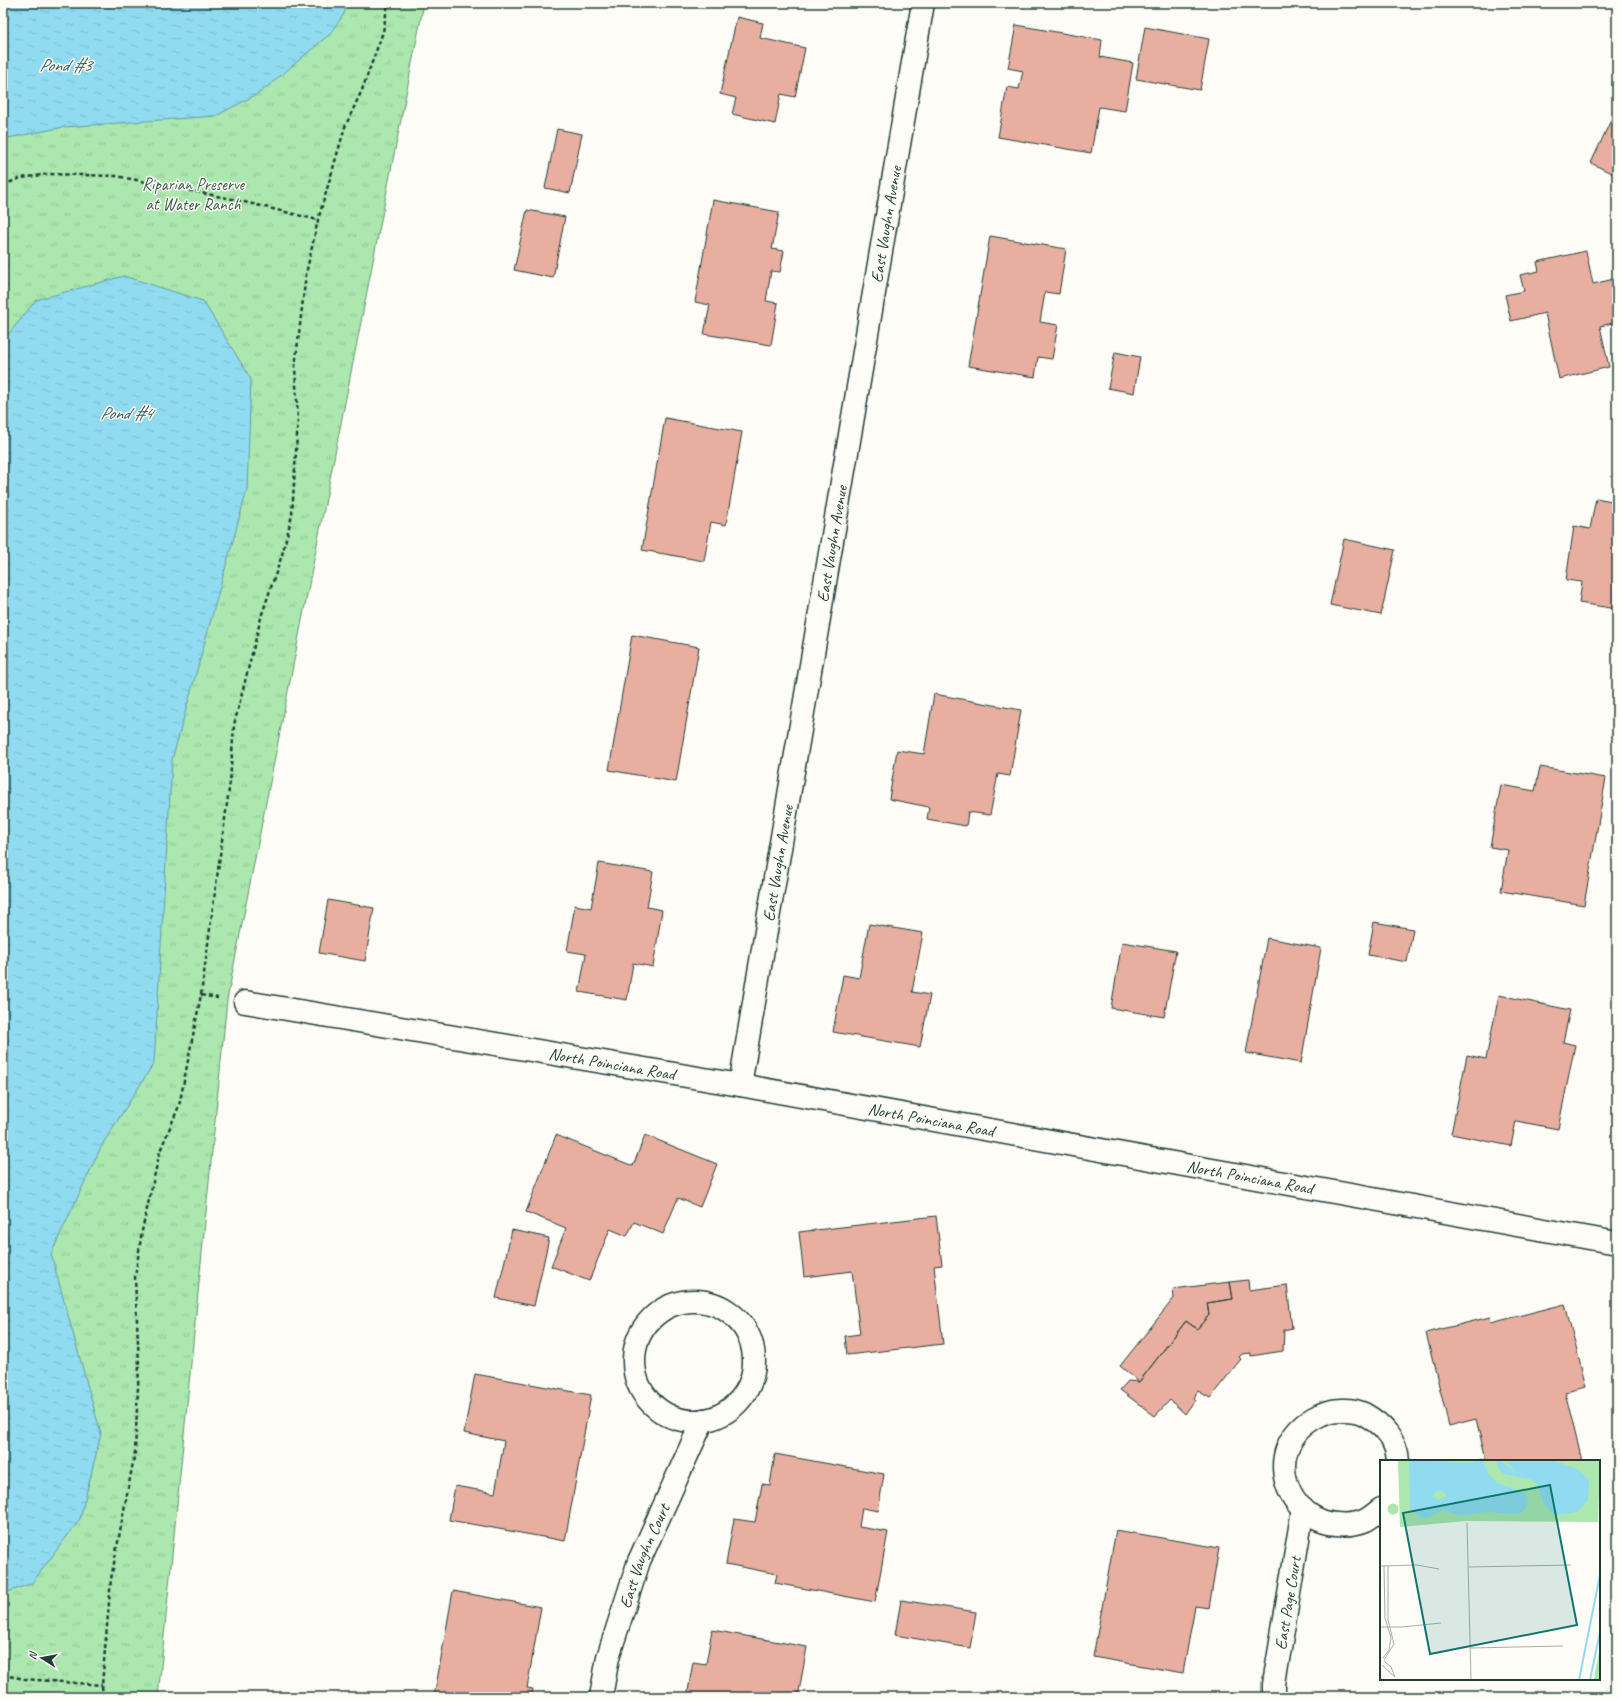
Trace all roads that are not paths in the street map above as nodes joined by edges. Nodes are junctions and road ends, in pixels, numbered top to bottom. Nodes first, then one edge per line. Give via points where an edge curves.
1 (923, 3) edge
2 (245, 1002) dead end
3 (740, 1085) junction
4 (1617, 1243) edge
5 (703, 1420) junction
6 (1398, 1460) edge
7 (1303, 1509) junction
8 (1380, 1511) edge
9 (601, 1697) edge
10 (1274, 1697) edge

1 - 3 street, East Vaughn Avenue
2 - 3 street, North Poinciana Road
3 - 4 street, North Poinciana Road
5 - 5 street via 721,1414 736,1403 747,1388 753,1370 753,1351 747,1333 736,1318 721,1307 703,1301 682,1302 663,1309 647,1323 637,1340 634,1361 637,1381 647,1399 663,1413 682,1420
5 - 9 street, East Vaughn Court via 639,1561 608,1657
6 - 7 street via 1391,1438 1378,1423 1362,1413 1344,1410 1326,1412 1309,1420 1296,1433 1287,1449 1284,1468 1288,1486 1296,1503
7 - 8 street via 1310,1516 1328,1524 1347,1525 1366,1520
7 - 10 street, East Page Court

